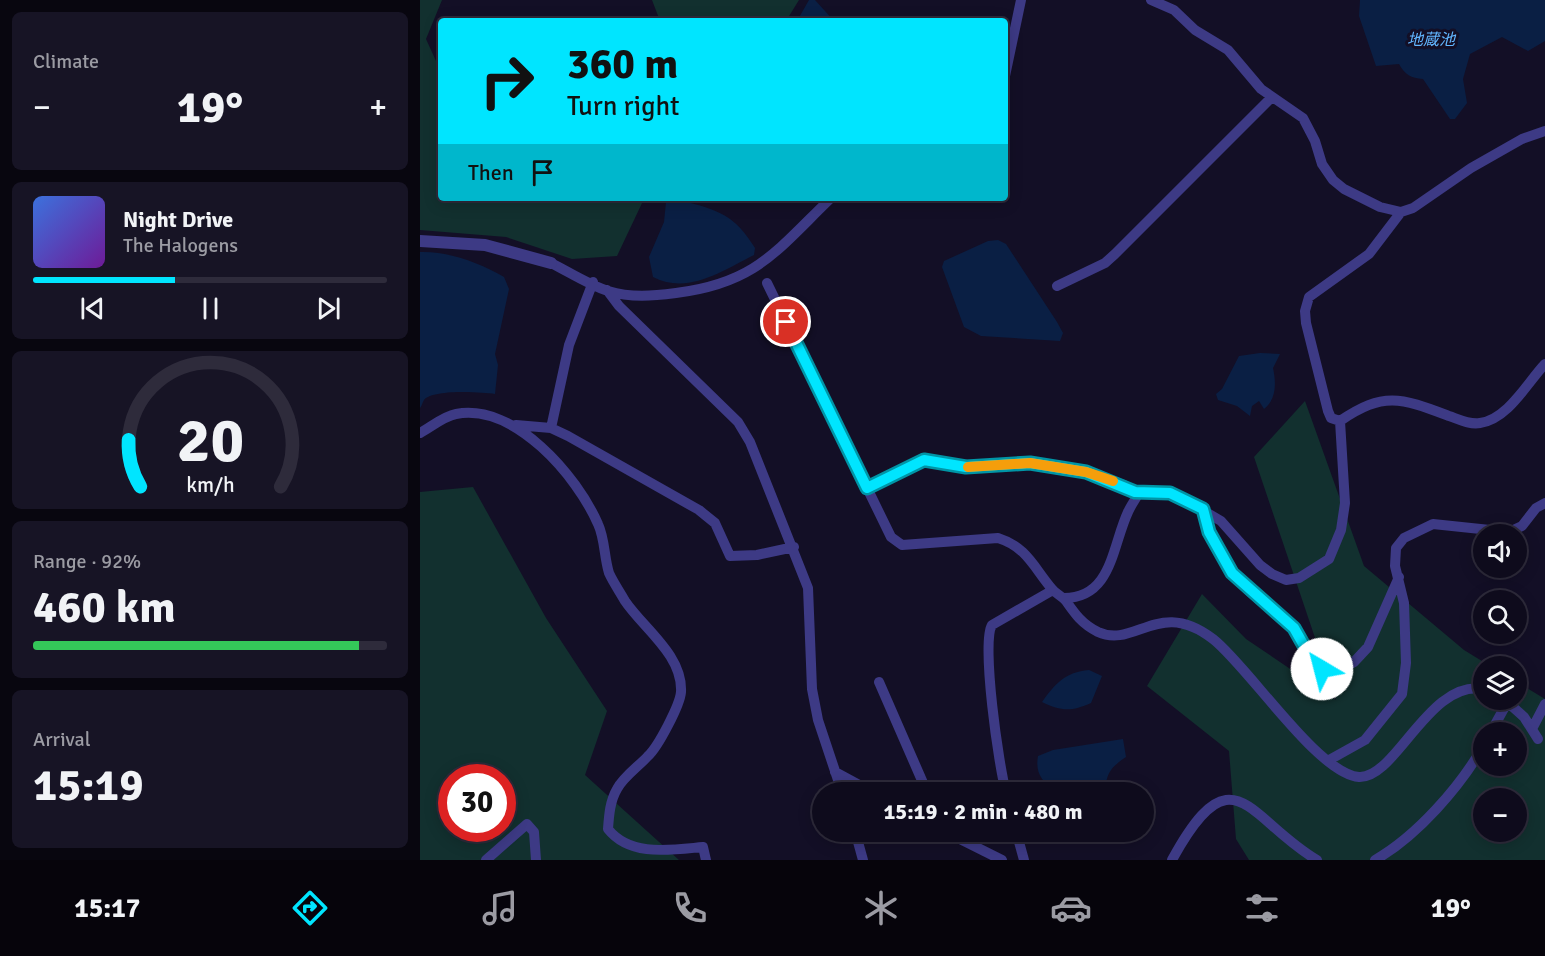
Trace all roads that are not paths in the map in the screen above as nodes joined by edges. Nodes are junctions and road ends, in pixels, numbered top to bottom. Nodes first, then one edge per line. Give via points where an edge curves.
1 (1021, 0) edge
2 (1151, 0) edge
3 (1008, 62) edge
4 (1272, 97) junction
5 (1545, 131) edge
6 (828, 201) edge
7 (1401, 212) junction
8 (420, 241) edge
9 (551, 263) joint
10 (592, 282) junction
11 (767, 283) dead end
12 (1058, 286) dead end
13 (607, 290) junction
14 (1545, 364) edge
15 (1340, 421) junction
16 (512, 425) junction
17 (551, 428) junction
18 (420, 433) edge
19 (867, 488) junction
20 (1139, 492) junction
21 (1545, 503) edge
22 (1203, 509) junction
23 (794, 547) junction
24 (1399, 577) junction
25 (1053, 590) junction
26 (1064, 598) junction
27 (879, 682) dead end
28 (1473, 689) edge
29 (1545, 704) edge
30 (1515, 710) edge
31 (1329, 760) junction
32 (1473, 760) edge
33 (836, 772) junction
34 (839, 782) edge
35 (854, 782) edge
36 (923, 782) edge
37 (1005, 782) edge
38 (858, 842) edge
39 (966, 842) edge
40 (1019, 842) edge
41 (486, 860) edge
42 (536, 860) edge
43 (706, 860) edge
44 (863, 860) edge
45 (1002, 860) edge
46 (1024, 860) edge
47 (1172, 860) edge
48 (1317, 860) edge
49 (1375, 860) edge

1 - 3 street
2 - 4 street via 1174,10 1195,30 1228,50
4 - 7 street via 1302,118 1316,141 1322,164 1344,189 1380,207
4 - 12 street via 1105,263
5 - 7 street via 1522,139
6 - 13 street via 775,253 730,282 709,289 650,297
7 - 15 street via 1369,254 1309,297 1305,311 1311,350 1328,411 1331,418
8 - 9 street via 485,245
9 - 10 street
10 - 13 street
10 - 17 street via 570,345
11 - 19 street
13 - 23 street via 738,422 750,441
14 - 15 street via 1507,409 1481,423 1465,422 1423,406 1380,400
15 - 22 street via 1345,503 1336,547 1320,567 1286,580 1272,574 1221,521
16 - 17 street
16 - 18 street via 468,412 453,414
16 - 43 street via 542,447 586,500 599,526 609,573 626,602 667,652 679,675 681,693 675,709 651,754 617,788 609,810 608,829 627,846 703,847
17 - 23 street via 699,510 715,523 730,556
19 - 20 street via 924,460 966,467 1030,463 1086,472
19 - 25 street via 891,537 902,545 998,538 1012,543 1034,563
20 - 22 street via 1170,493
20 - 26 street via 1098,585 1079,598
21 - 24 street via 1522,526 1509,532 1458,524 1423,527 1396,548
22 - 24 street via 1209,532 1232,573 1294,628 1311,658 1332,674 1354,662 1368,647
23 - 33 street via 808,588 812,689
24 - 31 street via 1406,663 1402,694 1365,740
25 - 26 street
25 - 37 street via 989,631 988,663
26 - 31 street via 1086,626 1114,636 1161,622 1192,625 1214,640 1307,743
27 - 36 street
28 - 31 street via 1436,707 1386,764 1368,776 1357,777 1342,771
29 - 30 street via 1535,734
32 - 49 street via 1437,808 1393,850
33 - 34 street
33 - 35 street
38 - 44 street
39 - 45 street
40 - 46 street
41 - 42 street via 527,824 534,832
47 - 48 street via 1191,826 1208,808 1223,800 1252,806

